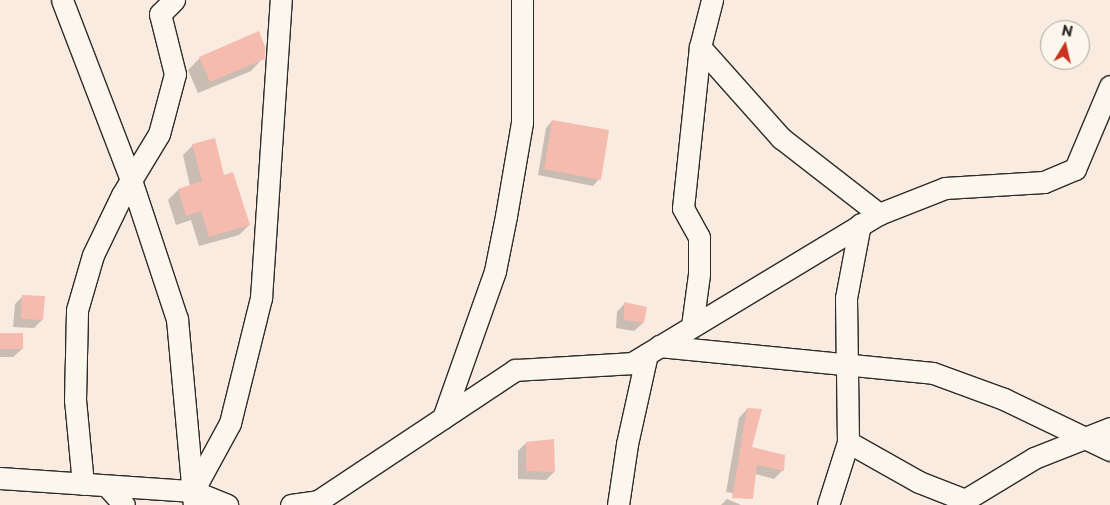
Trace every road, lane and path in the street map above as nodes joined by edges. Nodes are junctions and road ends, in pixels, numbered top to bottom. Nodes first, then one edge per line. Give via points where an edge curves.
1 (62, 0) edge
2 (281, 0) edge
3 (522, 0) edge
4 (712, 0) edge
5 (164, 5) edge
6 (700, 46) junction
7 (1110, 86) edge
8 (131, 180) junction
9 (879, 214) junction
10 (860, 224) junction
11 (692, 326) junction
12 (653, 350) junction
13 (845, 364) junction
14 (443, 418) junction
15 (1110, 428) edge
16 (1083, 438) junction
17 (848, 442) junction
18 (1110, 450) edge
19 (0, 478) edge
20 (83, 484) junction
21 (107, 486) junction
22 (194, 498) edge
23 (124, 505) edge
24 (228, 505) edge
25 (291, 505) edge
26 (618, 505) edge
27 (828, 505) edge

1 - 8 street
2 - 22 street via 261,298 230,423
3 - 14 street via 522,122 506,216 495,271
4 - 6 street
5 - 8 street via 175,74 159,134
6 - 9 street via 781,138
6 - 11 street via 683,208 699,237 699,274
7 - 9 street via 1074,169 1044,182 944,188
8 - 20 street via 93,255 77,310 75,400
8 - 22 street via 177,319
9 - 10 street
10 - 11 street
10 - 13 street via 846,298
11 - 12 street
12 - 13 street
12 - 14 street via 632,363 515,370
12 - 26 street via 627,444
13 - 16 street via 933,373 1004,399
13 - 17 street
14 - 25 street via 318,501
15 - 16 street
16 - 17 street via 1034,458 965,500 919,482
16 - 18 street
17 - 27 street
19 - 20 street
20 - 21 street
21 - 22 street
21 - 23 street
22 - 24 street

